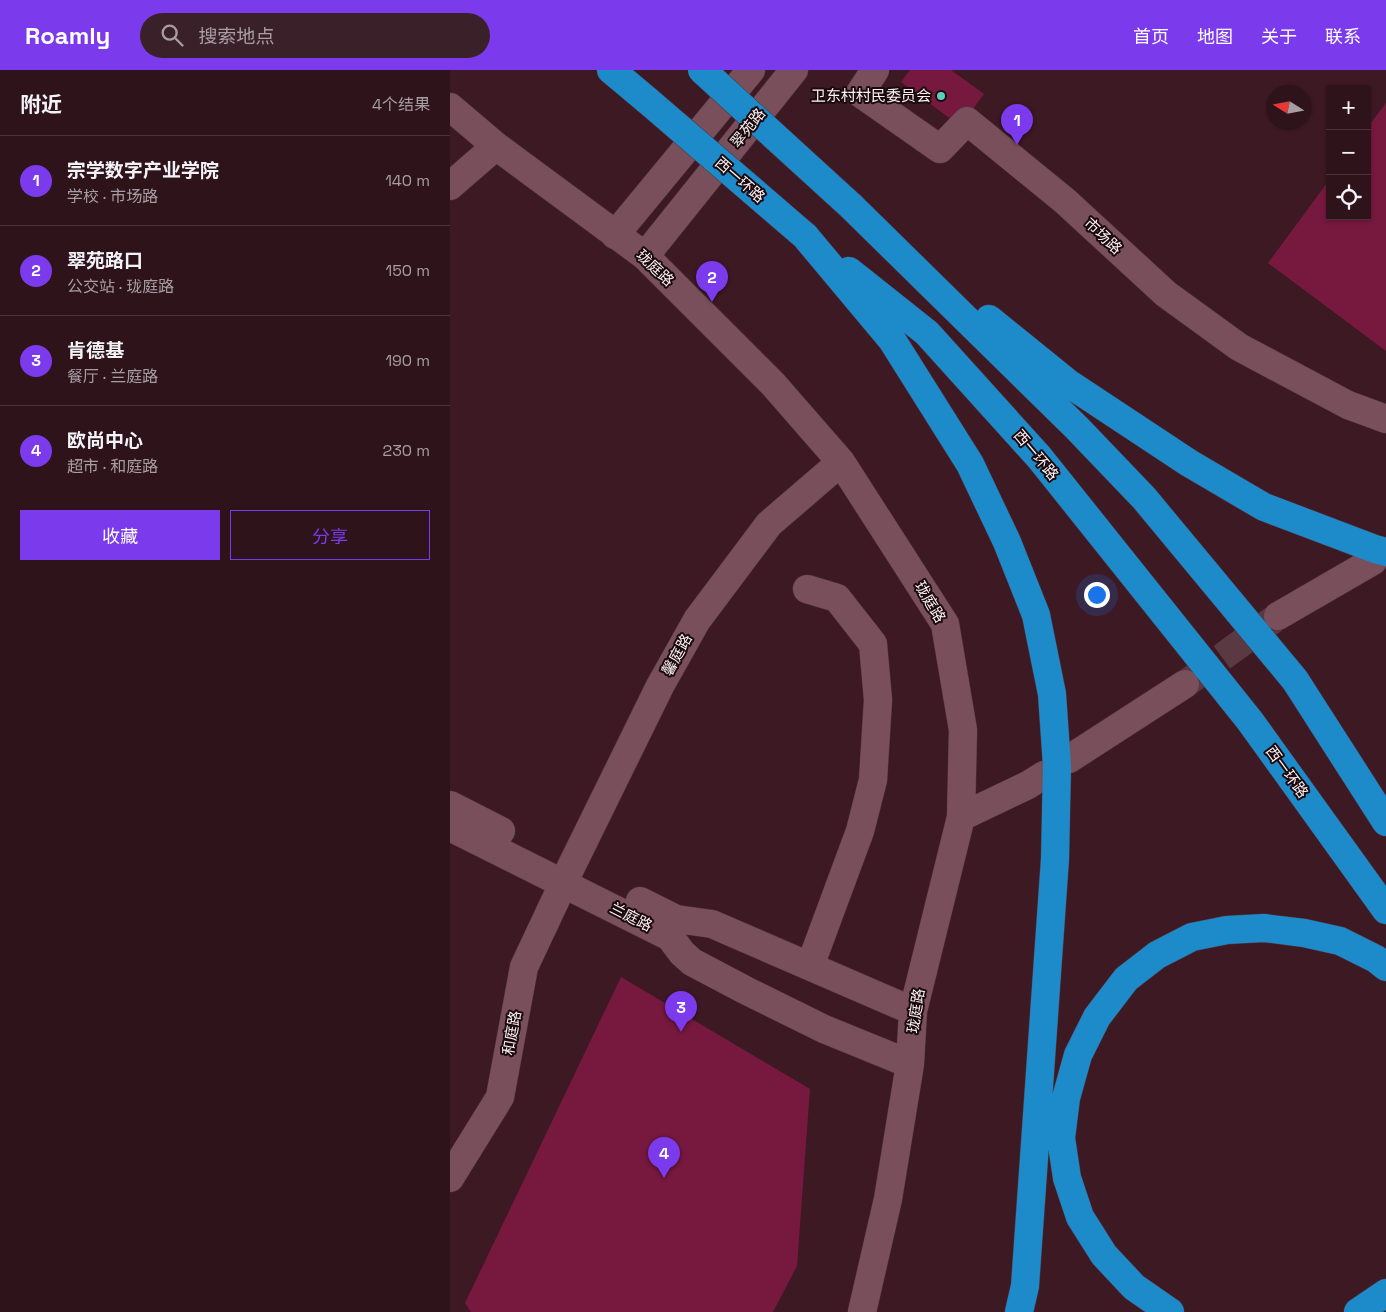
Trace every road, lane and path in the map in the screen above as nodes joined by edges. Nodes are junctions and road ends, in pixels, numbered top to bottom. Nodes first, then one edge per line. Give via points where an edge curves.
1 (611, 70) edge
2 (702, 70) edge
3 (751, 70) edge
4 (794, 70) edge
5 (875, 70) edge
6 (450, 107) edge
7 (496, 146) junction
8 (450, 186) edge
9 (851, 206) junction
10 (615, 235) junction
11 (804, 236) junction
12 (645, 256) junction
13 (1386, 419) edge
14 (841, 462) junction
15 (1379, 557) edge
16 (807, 589) dead end
17 (1278, 616) tunnel mouth
18 (1185, 684) tunnel mouth
19 (1069, 759) dead end
20 (1044, 775) dead end
21 (450, 805) edge
22 (961, 818) junction
23 (1386, 822) edge
24 (450, 827) edge
25 (567, 875) junction
26 (1386, 910) edge
27 (810, 966) junction
28 (1386, 967) edge
29 (913, 1011) junction
30 (910, 1064) junction
31 (450, 1178) edge
32 (1386, 1293) edge
33 (862, 1312) edge
34 (1019, 1312) edge
35 (1170, 1312) edge
36 (1358, 1312) edge

1 - 11 highway, 西一环路, bridge
2 - 9 highway, bridge
3 - 10 street
4 - 12 street, 翠苑路
5 - 13 street, 市场路 via 860,93 940,149 967,122 1065,201 1166,294 1239,347 1348,405
6 - 7 street, 珑庭路
7 - 8 street
7 - 10 street, 珑庭路
9 - 15 highway via 1068,383 1189,463 1264,507 1374,550
9 - 23 highway via 1144,498 1295,680
10 - 12 street, 珑庭路
11 - 26 highway, 西一环路 via 928,333 1039,457 1250,721
11 - 34 highway via 892,340 970,464 1007,542 1036,615 1052,694 1057,766 1055,859 1025,1286
12 - 14 street, 珑庭路 via 773,384
14 - 22 street, 珑庭路 via 945,624 963,730
14 - 25 street, 馨庭路 via 769,524 697,620 660,686
15 - 17 street
16 - 27 street via 837,598 873,644 878,700 873,780 860,832
18 - 19 street
20 - 22 street
21 - 25 street
22 - 29 street, 珑庭路
24 - 25 street
25 - 27 street via 676,918 712,924
25 - 30 street, 兰庭路 via 670,937 692,962 824,1029
25 - 31 street, 和庭路 via 524,967 500,1097
27 - 29 street
28 - 35 highway via 1340,942 1304,933 1264,928 1227,930 1192,937 1158,955 1126,979 1097,1018 1078,1056 1066,1098 1061,1138 1067,1178 1080,1217 1104,1255 1134,1287
29 - 30 street, 珑庭路
30 - 33 street, 珑庭路 via 888,1199
32 - 36 highway

